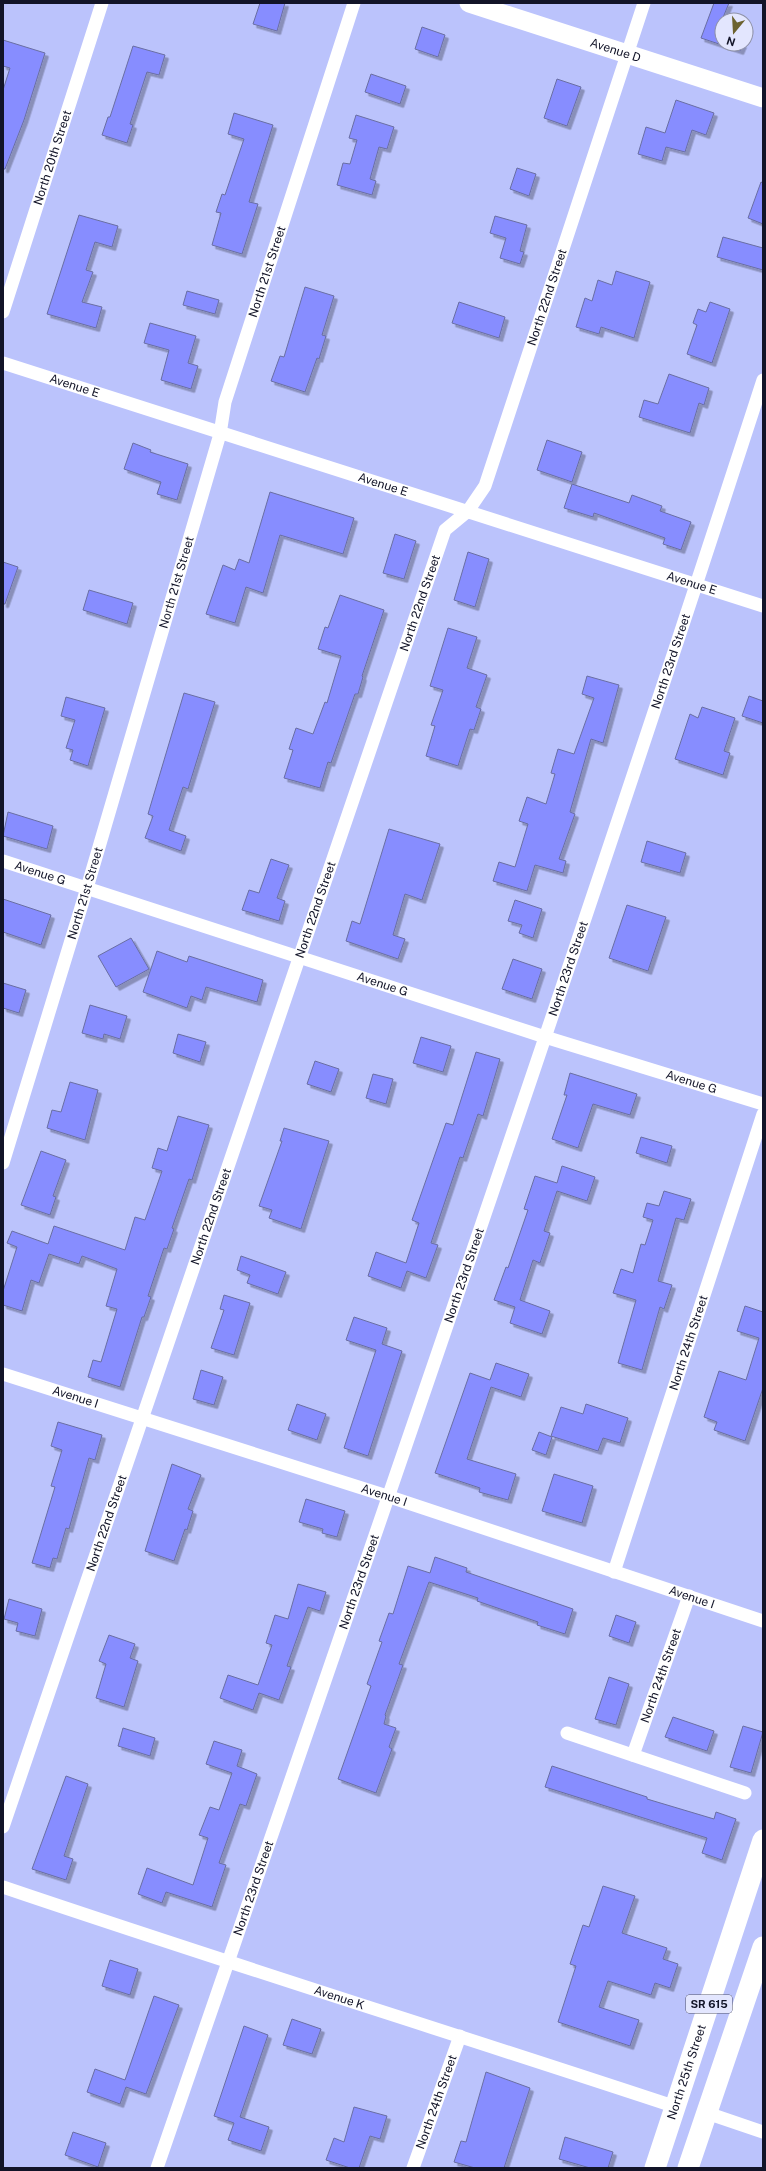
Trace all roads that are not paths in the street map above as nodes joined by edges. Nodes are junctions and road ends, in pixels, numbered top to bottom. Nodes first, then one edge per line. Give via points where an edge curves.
1 (102, 3) edge
2 (354, 3) edge
3 (469, 3) edge
4 (644, 3) edge
5 (627, 54) junction
6 (763, 98) edge
7 (3, 312) edge
8 (3, 363) edge
9 (763, 380) edge
10 (220, 434) junction
11 (468, 511) junction
12 (696, 585) junction
13 (763, 606) edge
14 (3, 861) edge
15 (87, 888) junction
16 (298, 958) junction
17 (545, 1037) junction
18 (763, 1104) edge
19 (763, 1114) edge
20 (3, 1163) edge
21 (3, 1374) edge
22 (143, 1420) junction
23 (390, 1497) junction
24 (614, 1572) junction
25 (689, 1596) junction
26 (763, 1621) edge
27 (567, 1733) dead end
28 (633, 1755) junction
29 (745, 1793) dead end
30 (3, 1827) edge
31 (763, 1840) edge
32 (3, 1887) edge
33 (763, 1947) edge
34 (228, 1963) junction
35 (460, 2036) junction
36 (676, 2107) junction
37 (707, 2113) junction
38 (763, 2132) edge
39 (157, 2168) edge
40 (413, 2168) edge
41 (656, 2168) edge
42 (675, 2168) edge
43 (688, 2168) edge

1 - 7 street, North 20th Street
2 - 10 street, North 21st Street via 224,402
3 - 5 street, Avenue D
4 - 5 street, North 22nd Street
5 - 6 street, Avenue D
5 - 11 street, North 22nd Street via 485,486
8 - 10 street, Avenue E
9 - 12 street, North 23rd Street
10 - 11 street, Avenue E
10 - 15 street, North 21st Street
11 - 12 street, Avenue E
11 - 16 street, North 22nd Street via 445,530
12 - 13 street, Avenue E
12 - 17 street, North 23rd Street
14 - 15 street, Avenue G
15 - 16 street, Avenue G
15 - 20 street, North 21st Street
16 - 17 street, Avenue G
16 - 22 street, North 22nd Street
17 - 18 street, Avenue G
17 - 23 street, North 23rd Street
19 - 24 street, North 24th Street
21 - 22 street, Avenue I
22 - 23 street, Avenue I
22 - 30 street, North 22nd Street
23 - 24 street, Avenue I
23 - 34 street, North 23rd Street
24 - 25 street, Avenue I
25 - 26 street, Avenue I
25 - 28 street, North 24th Street
27 - 28 street
28 - 29 street
31 - 36 main road, North 25th Street / SR 615
32 - 34 street, Avenue K
33 - 37 main road, SR 615
34 - 35 street, Avenue K
34 - 39 street, North 23rd Street
35 - 36 street, Avenue K
35 - 40 street, North 24th Street
36 - 41 main road, North 25th Street / SR 615
36 - 42 main road via 685,2141
37 - 38 street
37 - 43 main road, SR 615

